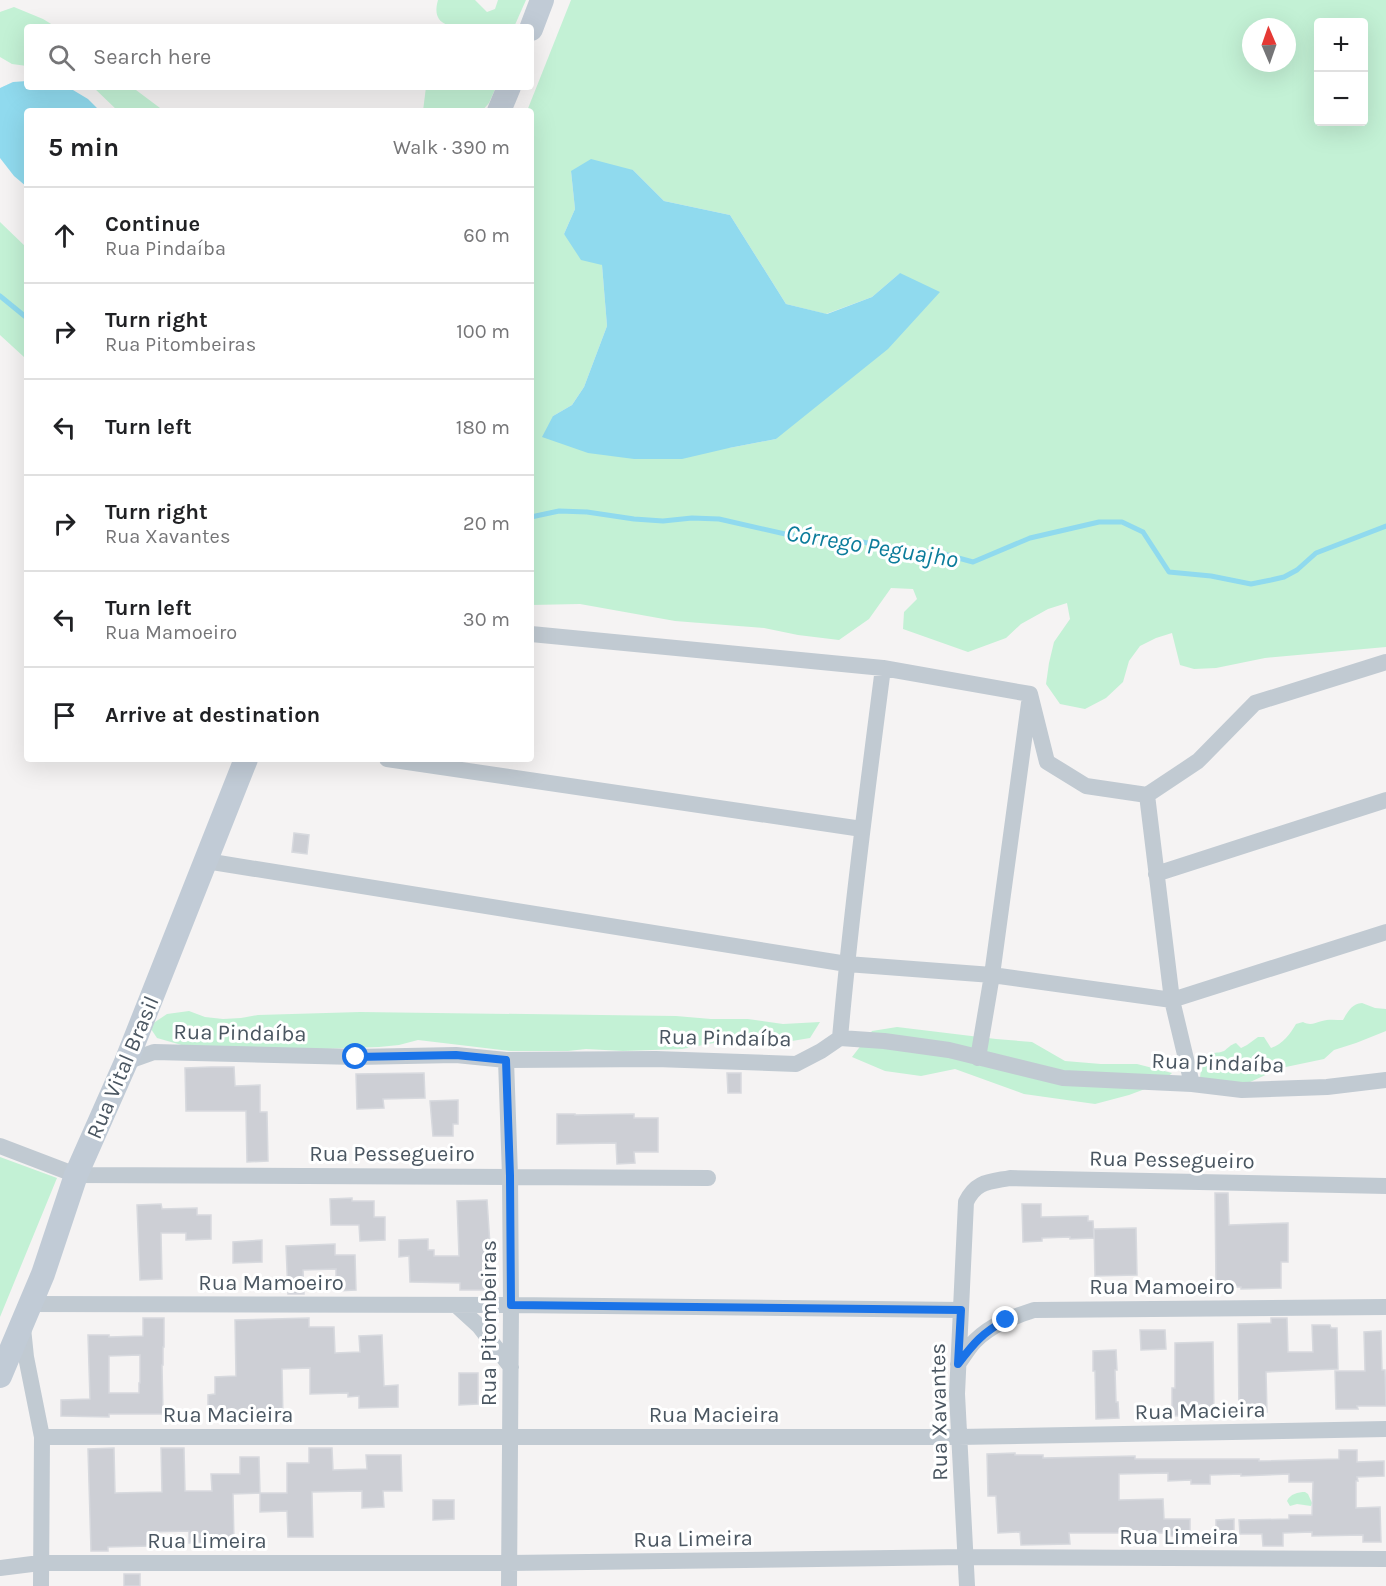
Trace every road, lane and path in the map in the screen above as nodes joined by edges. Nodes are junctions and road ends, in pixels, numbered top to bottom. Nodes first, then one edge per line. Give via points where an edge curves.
1 (542, 0) edge
2 (533, 24) edge
3 (508, 90) edge
4 (501, 108) edge
5 (534, 634) edge
6 (1386, 662) edge
7 (883, 668) junction
8 (1030, 694) junction
9 (245, 762) edge
10 (407, 762) edge
11 (1146, 795) junction
12 (1386, 800) edge
13 (862, 829) junction
14 (206, 861) junction
15 (1156, 874) junction
16 (1386, 932) edge
17 (847, 964) junction
18 (992, 975) junction
19 (1173, 1000) junction
20 (840, 1038) junction
21 (978, 1059) junction
22 (506, 1060) junction
23 (126, 1062) junction
24 (1386, 1080) edge
25 (1192, 1084) junction
26 (0, 1146) edge
27 (76, 1174) junction
28 (510, 1176) junction
29 (708, 1178) dead end
30 (1386, 1186) edge
31 (966, 1202) joint
32 (456, 1305) junction
33 (511, 1305) junction
34 (1386, 1307) edge
35 (961, 1310) junction
36 (26, 1313) junction
37 (958, 1364) junction
38 (511, 1367) junction
39 (0, 1376) edge
40 (1386, 1429) edge
41 (510, 1436) junction
42 (42, 1437) junction
43 (958, 1437) junction
44 (966, 1557) junction
45 (1386, 1559) edge
46 (40, 1563) junction
47 (509, 1563) junction
48 (0, 1568) edge
49 (41, 1586) edge
50 (509, 1586) edge
51 (967, 1586) edge

1 - 2 main road
3 - 4 main road
5 - 7 street
6 - 11 street via 1255,703 1198,761
7 - 8 street
7 - 13 street
8 - 11 street via 1047,762 1086,786
8 - 18 street
9 - 14 main road, Rua Vital Brasil
10 - 13 street
11 - 15 street
12 - 15 street
13 - 17 street
14 - 17 street
14 - 23 main road, Rua Vital Brasil
15 - 19 street
16 - 19 street
17 - 18 street
17 - 20 street
18 - 19 street
18 - 21 street
19 - 25 street
20 - 21 street, Rua Pindaíba via 949,1050
20 - 22 street, Rua Pindaíba via 796,1064 656,1059
21 - 25 street, Rua Pindaíba via 1063,1078
22 - 23 street, Rua Pindaíba via 456,1055 154,1052
22 - 28 street, Rua Pitombeiras
23 - 27 main road, Rua Vital Brasil
24 - 25 street, Rua Pindaíba via 1242,1090
26 - 27 street, Rua Pessegueiro
27 - 28 street, Rua Pessegueiro
27 - 36 main road, Rua Vital Brasil
28 - 29 street, Rua Pessegueiro
28 - 33 street, Rua Pitombeiras
30 - 31 street, Rua Pessegueiro via 1010,1178 982,1184
31 - 35 street, Rua Xavantes
32 - 33 street, Rua Mamoeiro
32 - 36 street, Rua Mamoeiro
32 - 38 street via 479,1326
33 - 35 street, Rua Mamoeiro
33 - 38 street, Rua Pitombeiras
34 - 37 street, Rua Mamoeiro via 1034,1310 991,1328 975,1341
35 - 37 street, Rua Xavantes
36 - 39 main road, Rua Vital Brasil
36 - 42 street via 25,1349
37 - 43 street, Rua Xavantes
38 - 41 street, Rua Pitombeiras
40 - 43 street, Rua Macieira
41 - 42 street, Rua Macieira
41 - 43 street, Rua Macieira
41 - 47 street, Rua Pitombeiras
42 - 46 street
43 - 44 street, Rua Xavantes
44 - 45 street, Rua Limeira
44 - 47 street, Rua Limeira
44 - 51 street, Rua Xavantes
46 - 47 street, Rua Limeira
46 - 48 street, Rua Limeira
46 - 49 street
47 - 50 street, Rua Pitombeiras

